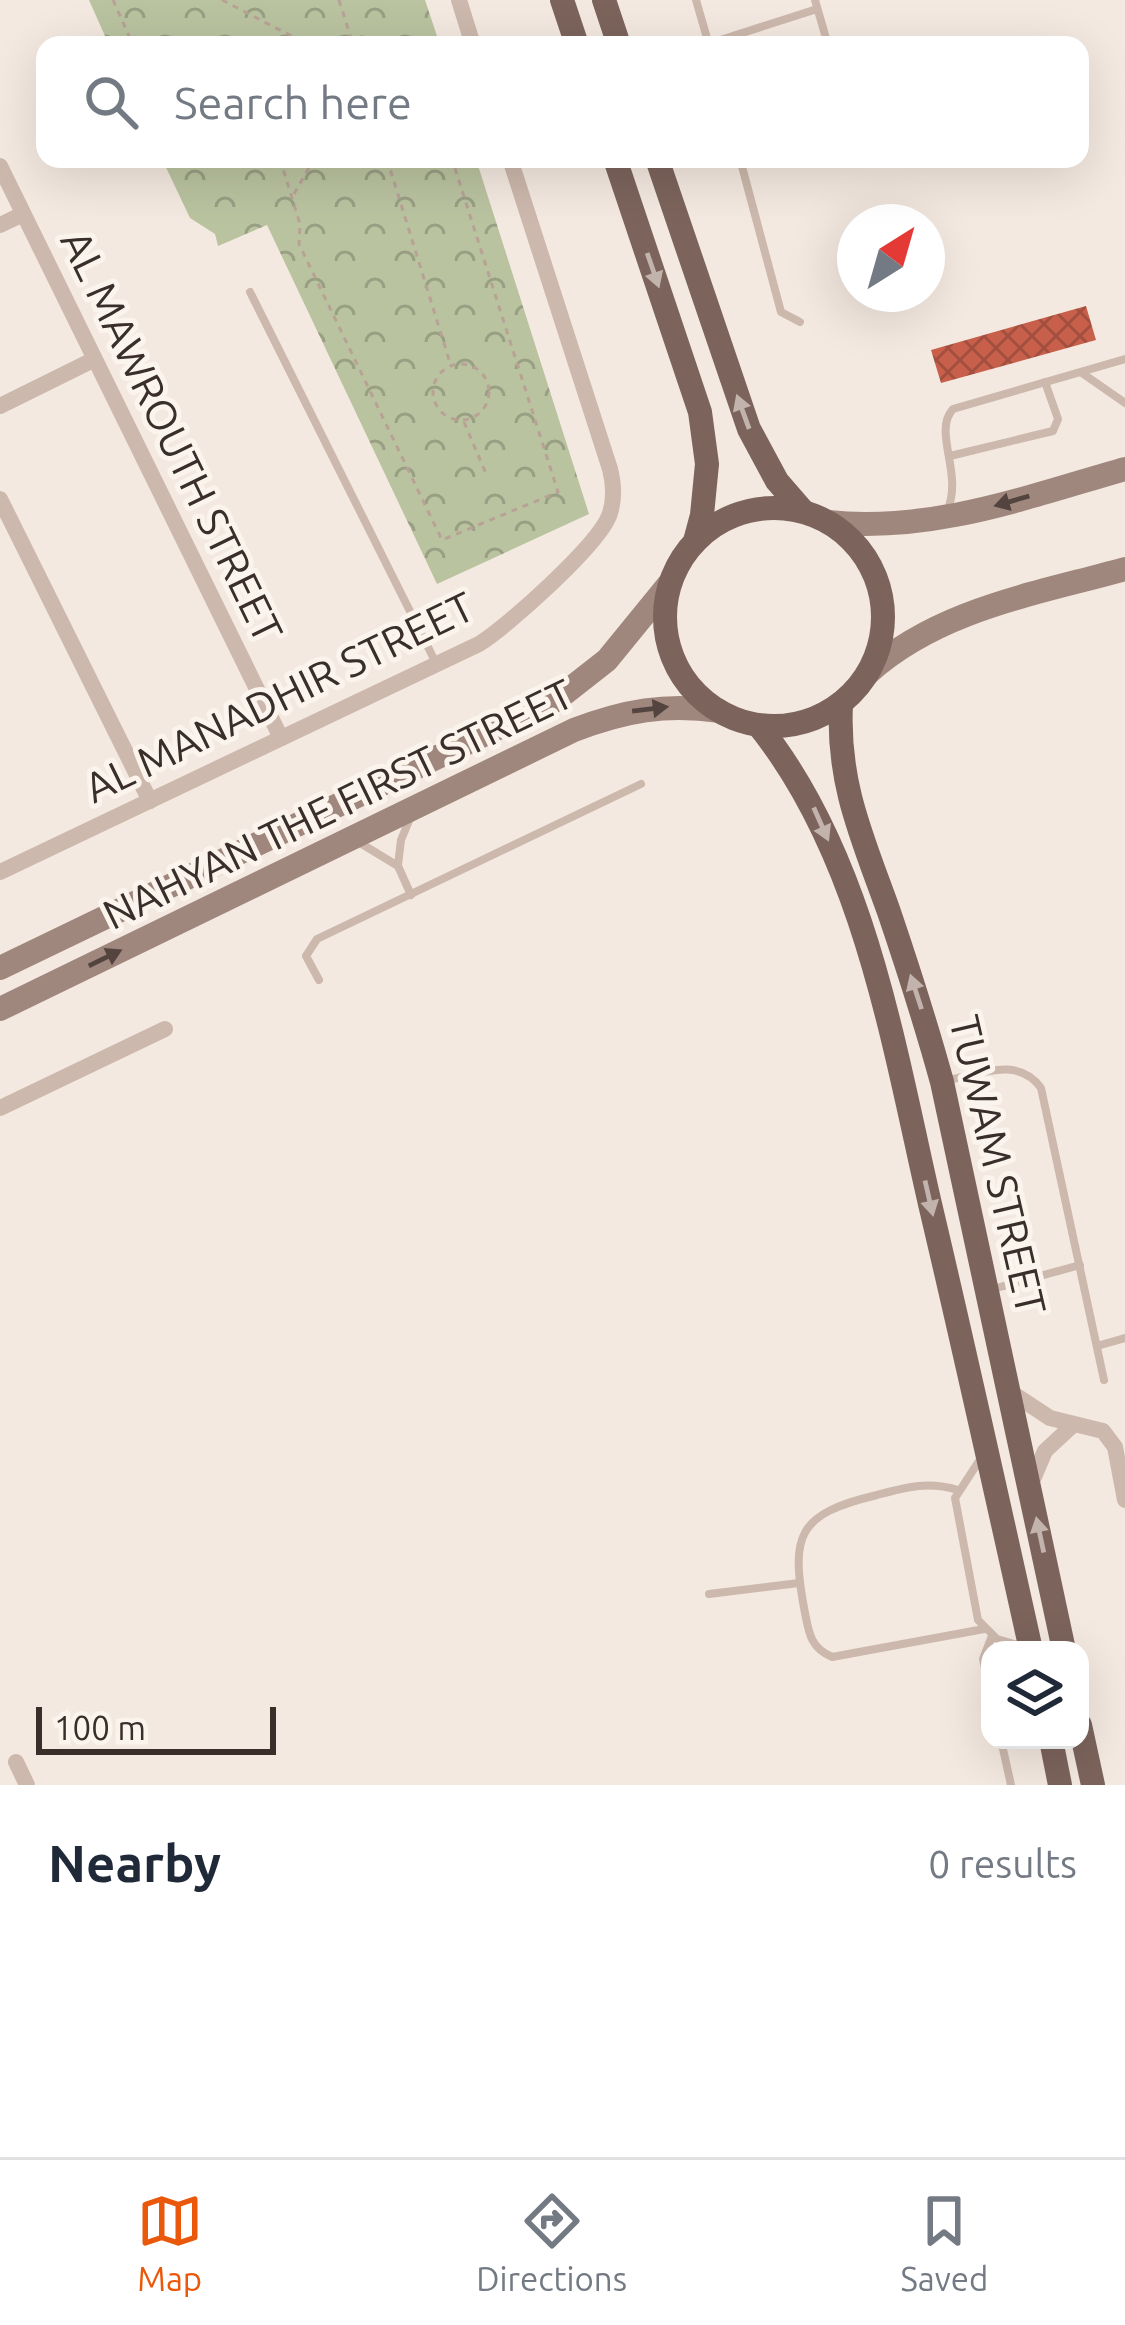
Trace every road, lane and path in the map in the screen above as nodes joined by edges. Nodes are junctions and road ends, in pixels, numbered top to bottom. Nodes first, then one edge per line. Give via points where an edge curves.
1 (113, 0) edge
2 (222, 0) edge
3 (339, 0) edge
4 (459, 0) edge
5 (562, 0) edge
6 (696, 0) edge
7 (606, 2) edge
8 (816, 4) edge
9 (130, 36) edge
10 (292, 36) edge
11 (350, 36) edge
12 (470, 36) edge
13 (574, 36) edge
14 (616, 36) edge
15 (706, 36) edge
16 (730, 36) edge
17 (825, 36) edge
18 (0, 166) edge
19 (283, 168) edge
20 (309, 168) edge
21 (390, 168) edge
22 (455, 168) edge
23 (513, 168) edge
24 (618, 168) edge
25 (660, 168) edge
26 (742, 168) edge
27 (292, 197) junction
28 (22, 214) junction
29 (0, 225) edge
30 (250, 292) dead end
31 (800, 322) dead end
32 (93, 360) junction
33 (1122, 363) edge
34 (452, 366) junction
35 (1081, 372) junction
36 (1045, 382) junction
37 (1125, 403) edge
38 (0, 406) edge
39 (463, 420) junction
40 (950, 456) junction
41 (1125, 469) edge
42 (487, 476) dead end
43 (0, 499) edge
44 (803, 511) junction
45 (944, 519) junction
46 (828, 522) junction
47 (695, 541) junction
48 (1125, 569) edge
49 (669, 584) junction
50 (436, 663) junction
51 (868, 674) junction
52 (841, 705) junction
53 (719, 711) junction
54 (759, 726) junction
55 (280, 738) junction
56 (641, 784) dead end
57 (150, 801) junction
58 (418, 806) junction
59 (348, 840) junction
60 (398, 866) junction
61 (0, 872) edge
62 (411, 895) junction
63 (0, 968) edge
64 (319, 980) dead end
65 (0, 1009) edge
66 (165, 1029) dead end
67 (942, 1082) junction
68 (0, 1108) edge
69 (1080, 1265) junction
70 (986, 1290) junction
71 (1125, 1338) edge
72 (1097, 1346) junction
73 (1104, 1380) dead end
74 (1009, 1391) junction
75 (1073, 1425) junction
76 (986, 1446) junction
77 (1120, 1451) edge
78 (1030, 1486) junction
79 (958, 1490) junction
80 (1125, 1500) edge
81 (799, 1583) junction
82 (709, 1594) dead end
83 (988, 1632) junction
84 (986, 1641) edge
85 (1010, 1641) edge
86 (1029, 1641) edge
87 (1062, 1641) edge
88 (1003, 1749) edge
89 (1053, 1749) edge
90 (1085, 1749) edge
91 (16, 1762) dead end
92 (27, 1785) edge
93 (1011, 1785) edge
94 (1060, 1785) edge
95 (1093, 1785) edge

1 - 9 path
2 - 10 path
3 - 11 path
4 - 12 street
5 - 13 main road
6 - 15 lane
7 - 14 main road
8 - 16 lane
8 - 17 lane
18 - 28 street, AL MAWROUTH STREET
19 - 27 path
20 - 27 path
21 - 34 path
22 - 27 path via 558,492 442,540 298,244
23 - 50 street, AL MANADHIR STREET via 610,469 613,503 605,525 522,613
24 -> 47 main road via 700,412 707,464
44 -> 25 main road via 748,429
26 - 31 lane via 782,311
28 - 29 street
28 - 32 street, AL MAWROUTH STREET
30 - 50 lane
32 - 38 street
32 - 55 street, AL MAWROUTH STREET
33 - 35 lane
34 - 39 path via 435,382 434,398 448,417
34 - 39 path via 475,368 488,387 484,409
35 - 36 lane
35 - 37 lane
36 - 40 lane via 952,409 944,426
36 - 40 lane via 1058,419 1053,431
39 - 42 path
40 - 45 lane via 954,493
41 -> 45 main road
43 - 57 street
44 - 46 main road
44 - 47 main road via 753,509
45 - 46 main road
46 - 51 main road via 860,549 879,585 884,626
47 - 49 main road
48 - 51 main road via 951,620
49 - 53 main road via 664,620 672,656 691,688
49 - 63 main road, NAHYAN THE FIRST STREET via 608,660 556,700
50 - 55 street, AL MANADHIR STREET
51 - 52 main road
52 - 54 main road via 802,723
67 -> 52 main road, TUWAM STREET via 847,794
53 - 54 main road
58 -> 53 main road, NAHYAN THE FIRST STREET via 603,719 660,707
54 -> 76 main road, TUWAM STREET via 824,826 879,991
55 - 57 street, AL MANADHIR STREET
56 - 62 lane
57 - 61 street, AL MANADHIR STREET
58 - 59 main road, NAHYAN THE FIRST STREET
58 - 60 lane
59 - 60 lane
65 -> 59 main road, NAHYAN THE FIRST STREET
60 - 62 lane
62 - 64 lane via 313,942 307,960
66 - 68 street
67 - 69 lane via 1013,1068 1037,1082
67 - 70 main road, TUWAM STREET
69 - 70 lane
69 - 72 lane
70 - 74 main road, TUWAM STREET
71 - 72 lane
72 - 73 lane
74 - 75 street
74 - 78 main road, TUWAM STREET
75 - 77 street via 1094,1426
75 - 78 street via 1045,1451
76 - 79 lane
76 - 86 main road, TUWAM STREET
77 - 80 street
87 -> 78 main road, TUWAM STREET
79 - 81 lane via 928,1483 835,1504 799,1545
79 - 83 lane via 978,1620
81 - 82 lane
81 - 83 lane via 810,1639 832,1657
83 - 84 lane
83 - 85 lane
88 - 93 lane
89 - 94 main road
90 - 95 main road
91 - 92 street

